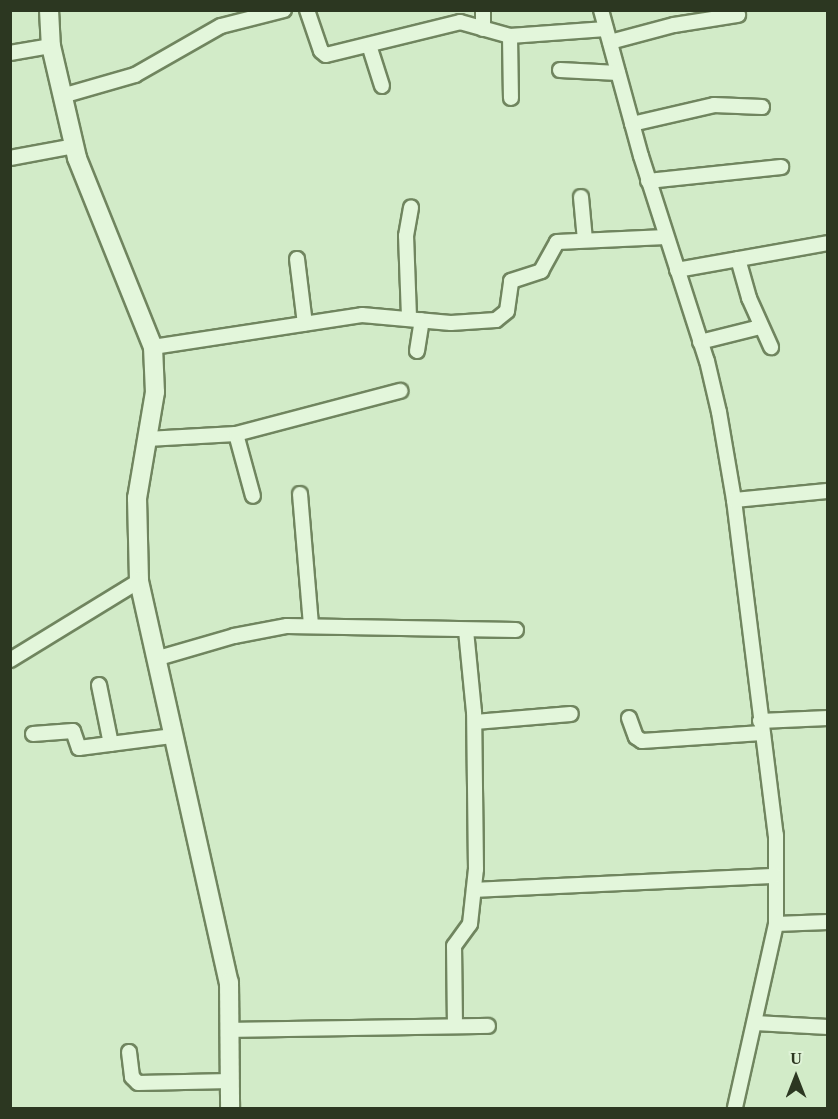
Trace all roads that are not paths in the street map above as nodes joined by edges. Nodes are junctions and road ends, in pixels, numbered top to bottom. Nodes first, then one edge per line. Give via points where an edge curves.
1 (49, 10) edge
2 (284, 10) edge
3 (307, 10) edge
4 (483, 10) edge
5 (601, 10) edge
6 (738, 15) dead end
7 (672, 18) edge
8 (483, 29) junction
9 (510, 36) junction
10 (608, 36) junction
11 (369, 45) junction
12 (51, 46) junction
13 (10, 53) edge
14 (560, 70) dead end
15 (618, 73) junction
16 (382, 86) dead end
17 (62, 96) junction
18 (510, 98) dead end
19 (762, 107) dead end
20 (632, 124) junction
21 (74, 146) junction
22 (10, 158) edge
23 (781, 167) dead end
24 (648, 181) junction
25 (581, 197) dead end
26 (411, 207) dead end
27 (666, 237) junction
28 (585, 240) junction
29 (828, 243) edge
30 (297, 259) dead end
31 (738, 259) junction
32 (677, 270) junction
33 (416, 318) junction
34 (305, 324) junction
35 (760, 327) junction
36 (700, 342) junction
37 (153, 347) junction
38 (771, 347) dead end
39 (417, 351) dead end
40 (400, 391) dead end
41 (236, 434) junction
42 (147, 439) junction
43 (828, 491) edge
44 (300, 494) dead end
45 (253, 496) dead end
46 (734, 500) junction
47 (138, 581) junction
48 (311, 626) junction
49 (516, 630) dead end
50 (466, 631) junction
51 (155, 659) junction
52 (10, 660) edge
53 (99, 685) dead end
54 (571, 714) dead end
55 (629, 718) dead end
56 (828, 718) edge
57 (475, 722) junction
58 (761, 727) junction
59 (33, 734) dead end
60 (173, 736) junction
61 (111, 744) junction
62 (776, 876) junction
63 (474, 890) junction
64 (828, 921) edge
65 (776, 924) junction
66 (755, 1023) junction
67 (455, 1026) junction
68 (488, 1026) dead end
69 (828, 1027) edge
70 (231, 1030) junction
71 (129, 1052) dead end
72 (231, 1081) junction
73 (230, 1108) edge
74 (735, 1108) edge

1 - 12 main road
2 - 17 street via 221,26 135,75
3 - 11 street via 322,54
4 - 8 street
5 - 10 street
6 - 7 street
7 - 10 street
8 - 9 street
8 - 11 street via 460,22
9 - 10 street
9 - 18 street
10 - 15 street
11 - 16 street
12 - 13 street
12 - 17 main road
14 - 15 street
15 - 20 street
17 - 21 main road
19 - 20 street via 714,105
20 - 24 street
21 - 22 street
21 - 37 main road via 105,234
23 - 24 street
24 - 27 street
25 - 28 street
26 - 33 street via 406,236
27 - 28 street
27 - 32 street
28 - 33 street via 557,242 541,271 511,280 507,309 499,320 451,323
29 - 31 street
30 - 34 street
31 - 32 street
31 - 35 street
32 - 36 street
33 - 34 street via 362,315
33 - 39 street
34 - 37 street
35 - 36 street
35 - 38 street
36 - 46 street via 719,412
37 - 42 main road via 155,384
40 - 41 street
41 - 42 street
41 - 45 street
42 - 47 main road via 137,498
43 - 46 street
44 - 48 street
46 - 58 street
47 - 51 main road
47 - 52 street
48 - 50 street
48 - 51 street via 265,629
49 - 50 street
50 - 57 street
51 - 60 main road
53 - 61 street
54 - 57 street
55 - 58 street via 636,737 642,741
56 - 58 street
57 - 63 street
58 - 62 street via 776,835
59 - 61 street via 69,730 74,731 80,748
60 - 61 street
60 - 70 main road via 227,973
62 - 63 street
62 - 65 street
63 - 67 street via 470,924 454,946
64 - 65 street
65 - 66 street
66 - 69 street
66 - 74 street
67 - 68 street
67 - 70 street
70 - 72 main road
71 - 72 street via 132,1077 138,1083
72 - 73 main road

